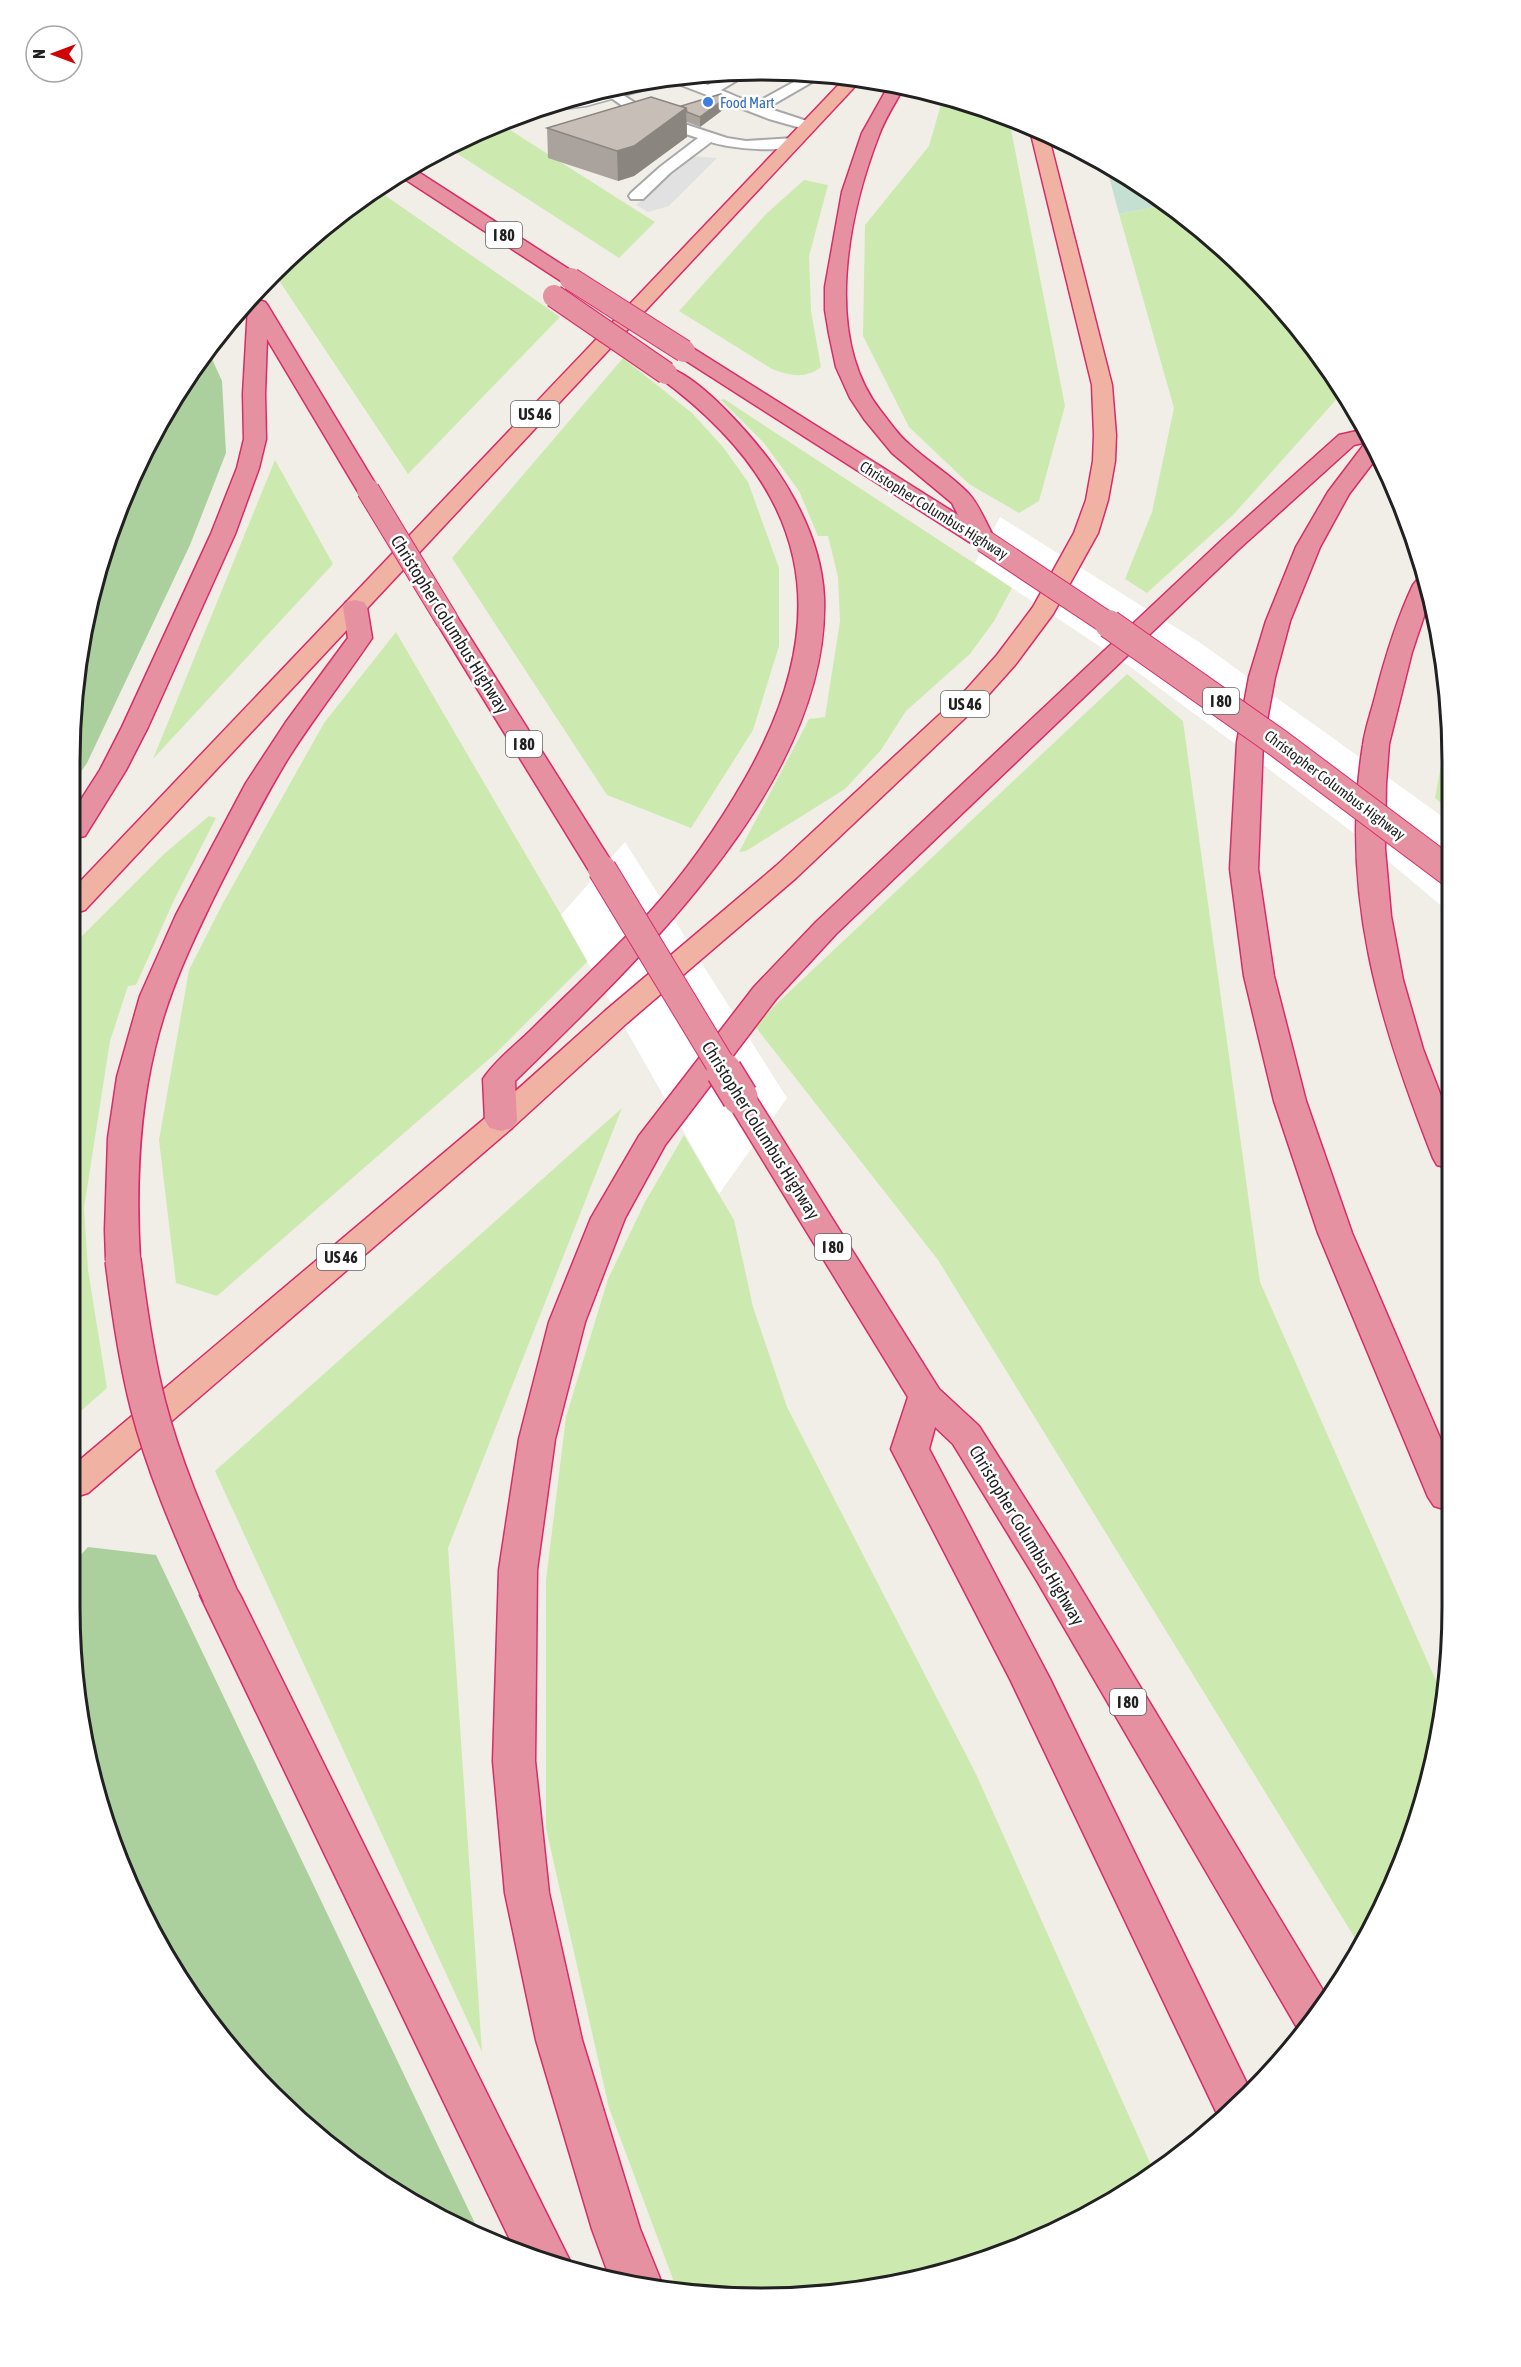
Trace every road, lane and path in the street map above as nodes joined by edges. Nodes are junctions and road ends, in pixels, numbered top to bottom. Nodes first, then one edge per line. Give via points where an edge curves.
1 (727, 81) edge
2 (806, 81) edge
3 (695, 83) edge
4 (847, 85) edge
5 (711, 89) junction
6 (893, 93) edge
7 (617, 95) edge
8 (757, 108) junction
9 (646, 116) junction
10 (623, 123) edge
11 (808, 126) junction
12 (703, 141) junction
13 (1042, 141) edge
14 (794, 142) junction
15 (768, 169) junction
16 (412, 176) edge
17 (436, 192) junction
18 (637, 196) dead end
19 (445, 219) dead end
20 (536, 284) dead end
21 (256, 302) edge
22 (1359, 437) edge
23 (1368, 454) edge
24 (984, 542) junction
25 (1420, 594) edge
26 (355, 607) junction
27 (80, 822) edge
28 (1442, 866) edge
29 (80, 899) edge
30 (501, 1121) junction
31 (1442, 1139) edge
32 (926, 1396) junction
33 (80, 1480) edge
34 (1442, 1485) edge
35 (1310, 2009) edge
36 (1231, 2099) edge
37 (540, 2250) edge
38 (634, 2275) edge

1 - 5 lane
2 - 8 lane
3 - 5 lane
4 - 11 highway, US 46
5 - 8 lane
6 - 24 highway via 871,133 851,192 835,287 839,334 846,367 872,414 900,448 962,499
7 - 9 lane
8 - 11 lane via 778,119
9 - 10 lane
9 - 12 lane
11 - 14 highway, US 46
12 - 14 lane via 746,145
12 - 15 lane
12 - 18 lane
13 - 30 highway, US 46 via 1102,385 1104,462 1096,500 1077,552 1044,609 1006,660 936,734 786,872
14 - 15 highway, US 46
15 - 26 highway, US 46
16 - 17 highway, Christopher Columbus Highway / I 80
17 - 19 highway via 436,213
17 - 24 highway, Christopher Columbus Highway / I 80, bridge
20 - 30 highway, bridge via 666,373 729,424 792,516 804,551 812,596 800,685 760,774 670,907 499,1080
21 - 27 highway via 255,439 248,468 223,534 135,727
21 - 32 highway, Christopher Columbus Highway / I 80, bridge via 447,620
22 - 38 highway via 1347,440 1240,536 826,928 765,993 650,1143 608,1218 567,1322 537,1440 518,1570 514,1761 527,1893 559,2040
23 - 34 highway via 1339,492 1308,547 1278,621 1250,742 1244,869 1259,976 1290,1101 1335,1233
24 - 28 highway, Christopher Columbus Highway / I 80, bridge via 1148,650
25 - 31 highway via 1395,665 1375,748 1372,868 1396,1012
26 - 29 highway, US 46
26 - 37 highway, bridge via 360,638 261,780 198,900 147,1019 126,1121 119,1200 123,1260 132,1332 148,1406 179,1499 220,1595
30 - 33 highway, US 46
32 - 35 highway, Christopher Columbus Highway / I 80 via 966,1435
32 - 36 highway via 910,1449 1030,1679

